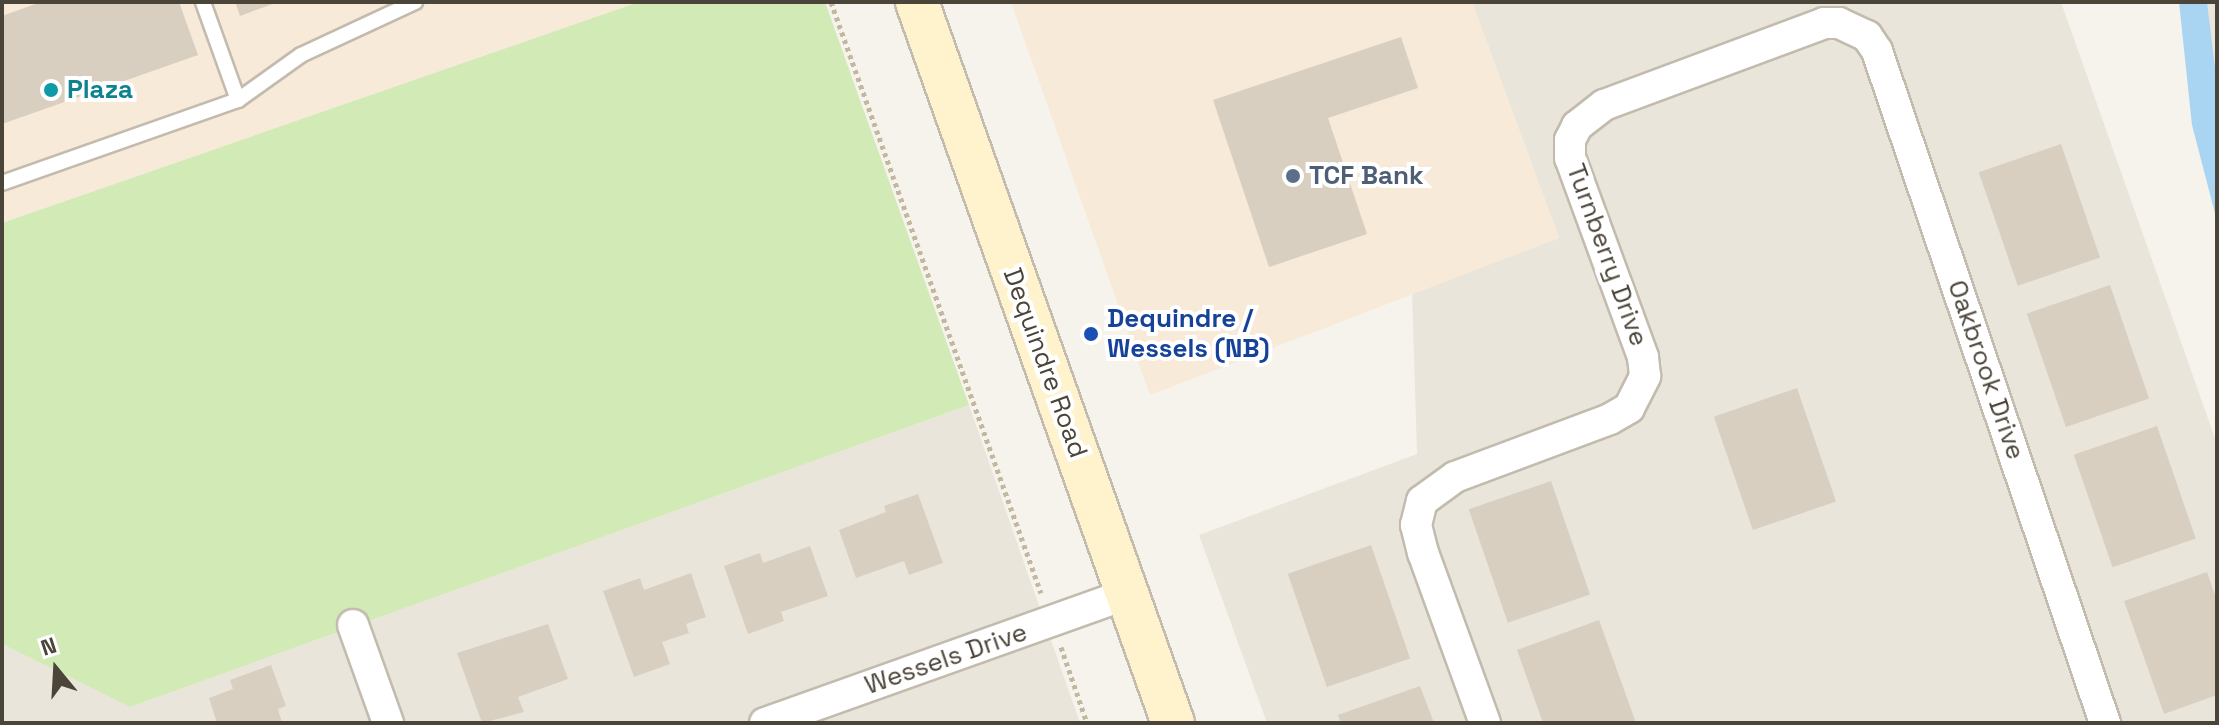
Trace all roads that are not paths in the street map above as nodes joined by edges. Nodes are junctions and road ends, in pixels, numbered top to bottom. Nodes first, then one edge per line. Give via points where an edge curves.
1 (203, 2) edge
2 (415, 2) edge
3 (917, 2) edge
4 (1852, 28) joint
5 (238, 100) junction
6 (2, 183) edge
7 (1127, 594) junction
8 (353, 625) dead end
9 (388, 723) edge
10 (765, 723) edge
11 (1173, 723) edge
12 (1485, 723) edge
13 (2105, 723) edge

1 - 5 lane
2 - 5 lane via 301,55
3 - 7 main road, Dequindre Road
4 - 12 street, Turnberry Drive via 1824,23 1604,105 1577,126 1570,158 1643,357 1645,376 1629,408 1610,419 1455,477 1422,501 1416,525 1423,553
4 - 13 street, Oakbrook Drive via 1877,51
5 - 6 lane
7 - 10 street, Wessels Drive
7 - 11 main road, Dequindre Road
8 - 9 street

